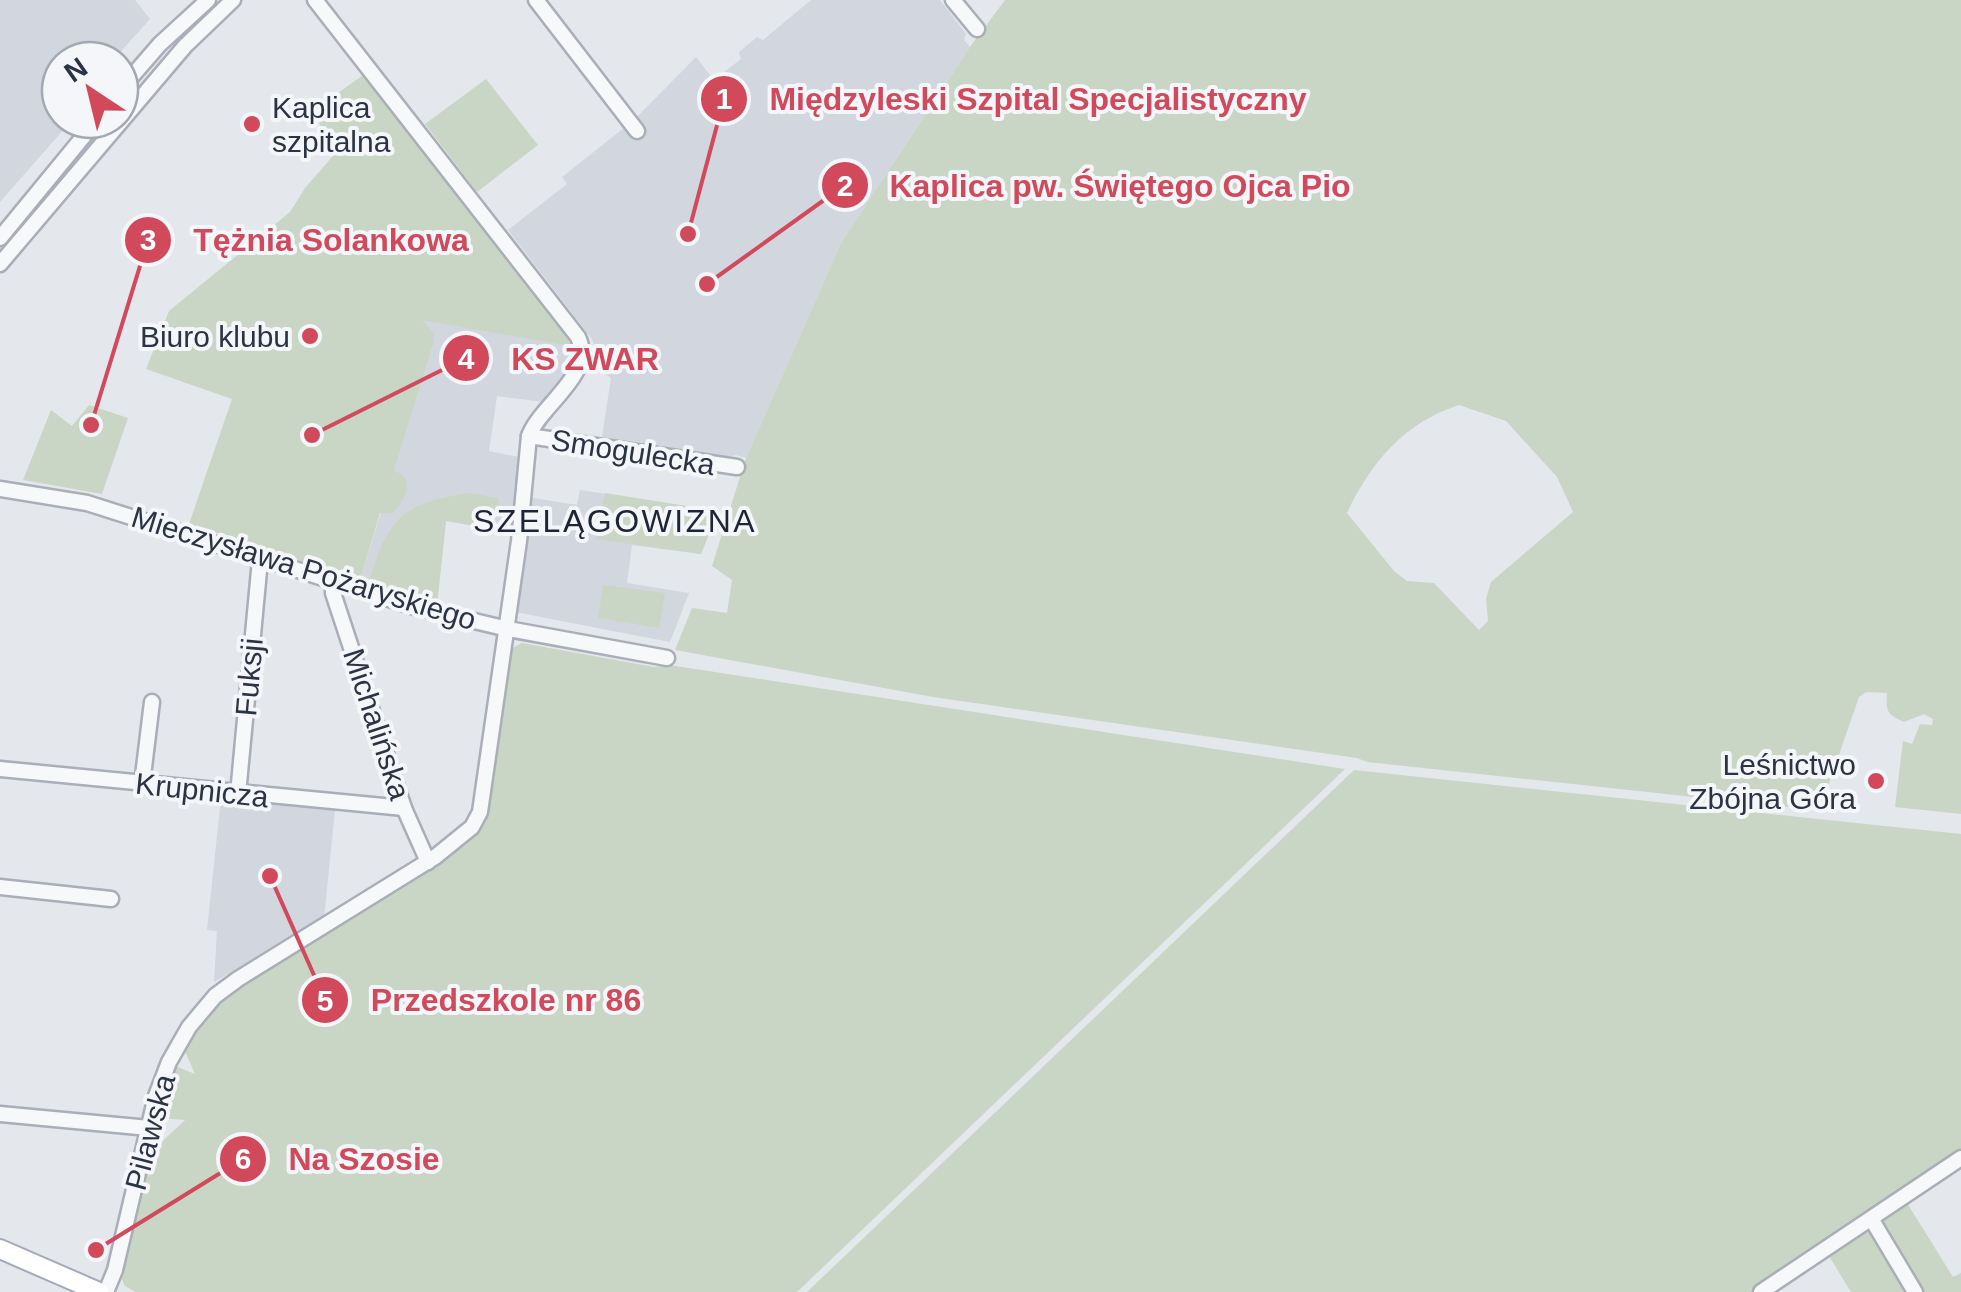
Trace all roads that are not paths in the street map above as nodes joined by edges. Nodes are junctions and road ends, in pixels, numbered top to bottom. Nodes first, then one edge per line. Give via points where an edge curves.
1 (208, 0) edge
2 (233, 0) edge
3 (315, 0) edge
4 (536, 0) edge
5 (953, 0) edge
6 (976, 29) dead end
7 (140, 67) edge
8 (637, 131) dead end
9 (81, 140) edge
10 (0, 238) edge
11 (0, 264) edge
12 (529, 436) junction
13 (736, 467) dead end
14 (0, 489) edge
15 (260, 560) junction
16 (333, 582) junction
17 (508, 628) junction
18 (667, 658) dead end
19 (152, 702) dead end
20 (0, 769) edge
21 (142, 784) junction
22 (238, 794) junction
23 (404, 808) junction
24 (428, 862) junction
25 (0, 887) edge
26 (110, 899) dead end
27 (0, 1114) edge
28 (150, 1128) junction
29 (1961, 1158) edge
30 (1872, 1220) junction
31 (0, 1249) edge
32 (102, 1292) edge
33 (1762, 1292) edge
34 (1915, 1292) edge

1 - 7 street
2 - 11 street via 185,46
3 - 12 street via 582,346 573,376
4 - 8 street
5 - 6 street
9 - 10 street
12 - 13 street, Smogulecka
12 - 17 street, Pilawska
14 - 15 street, Mieczysława Pożaryskiego via 87,503
15 - 16 street, Mieczysława Pożaryskiego
15 - 22 street, Fuksji
16 - 17 street, Mieczysława Pożaryskiego
16 - 23 street, Michalińska
17 - 18 street, Mieczysława Pożaryskiego
17 - 24 street, Pilawska via 478,818
19 - 21 street
20 - 21 street, Krupnicza
21 - 22 street, Krupnicza
22 - 23 street, Krupnicza
23 - 24 street, Michalińska
24 - 28 street, Pilawska via 215,996 175,1050
25 - 26 street
27 - 28 street
28 - 32 street, Pilawska via 115,1270
29 - 30 street
30 - 33 street
30 - 34 street
31 - 32 main road

